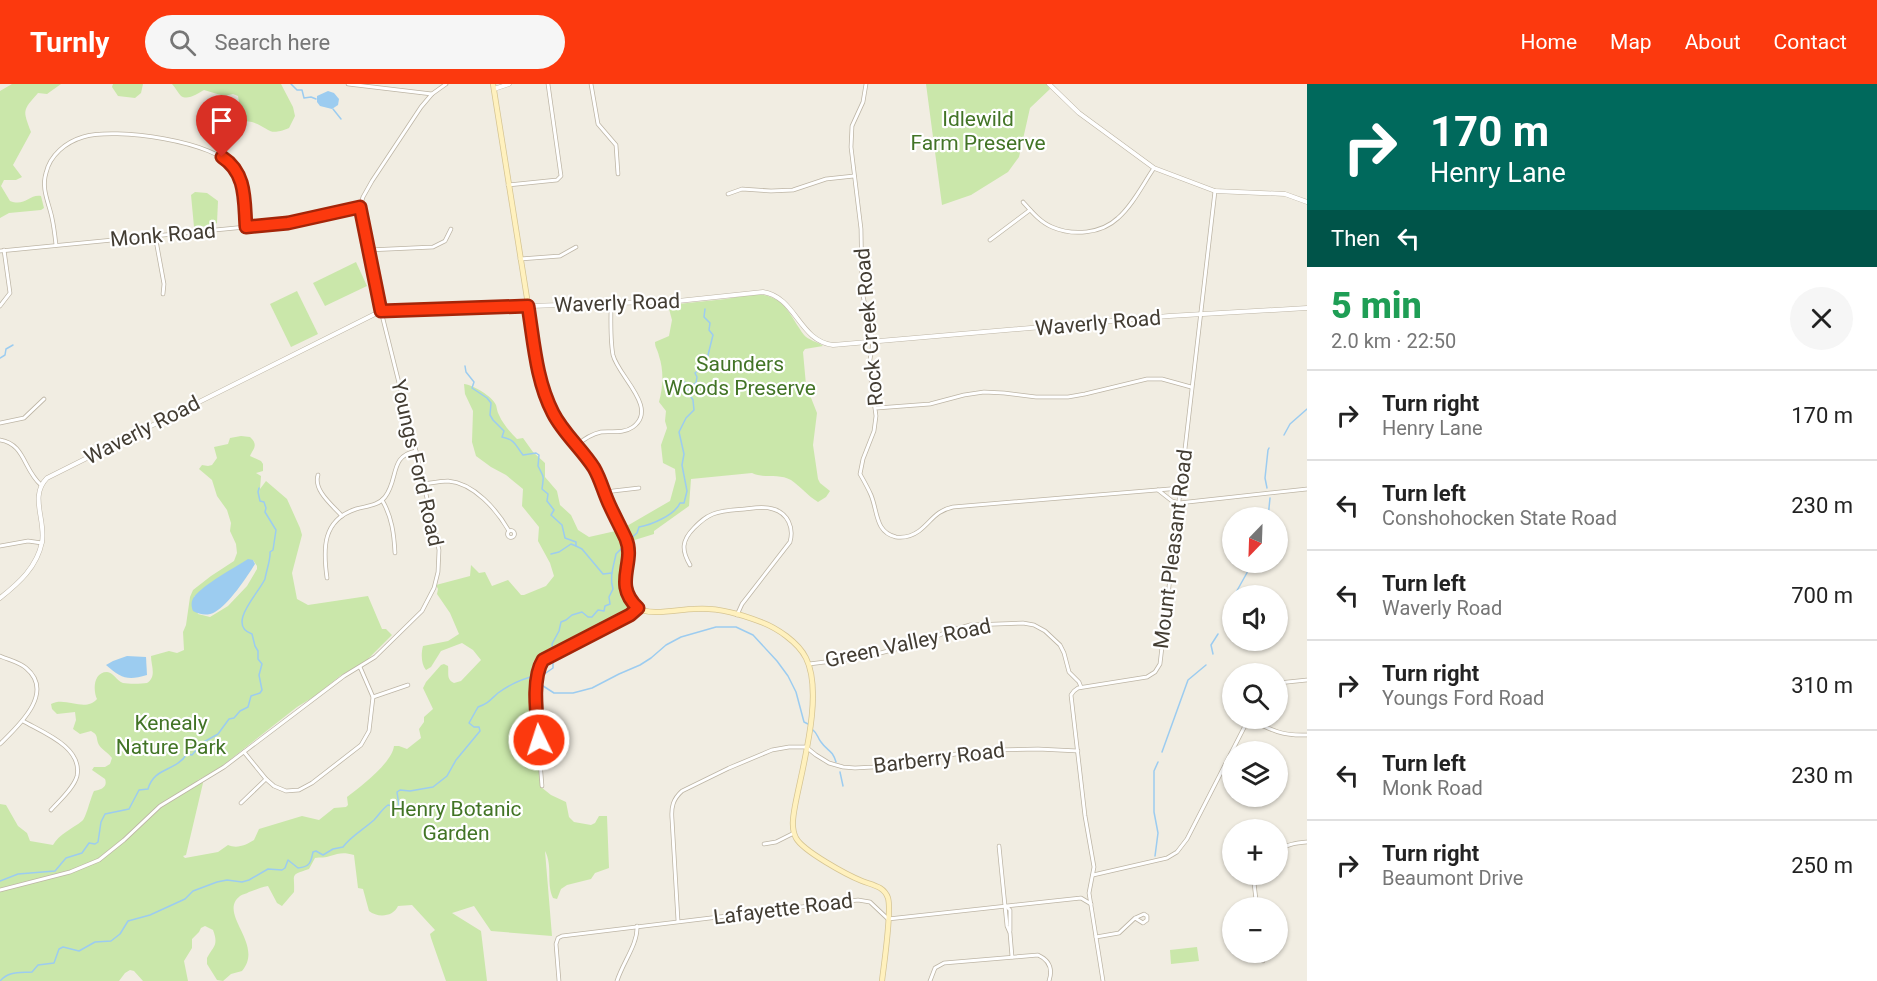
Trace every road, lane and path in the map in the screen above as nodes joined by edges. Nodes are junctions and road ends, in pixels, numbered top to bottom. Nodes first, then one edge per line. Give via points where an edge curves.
1 (348, 84) edge
2 (446, 84) edge
3 (509, 84) edge
4 (548, 84) edge
5 (591, 84) edge
6 (866, 84) edge
7 (1049, 84) edge
8 (493, 87) edge
9 (432, 94) junction
10 (1154, 168) junction
11 (618, 174) dead end
12 (854, 176) junction
13 (508, 185) junction
14 (1215, 191) junction
15 (728, 194) dead end
16 (1023, 202) dead end
17 (1307, 202) edge
18 (360, 207) junction
19 (1030, 210) junction
20 (246, 227) junction
21 (451, 229) dead end
22 (155, 235) junction
23 (990, 240) dead end
24 (56, 245) junction
25 (576, 247) dead end
26 (2, 250) edge
27 (368, 250) junction
28 (520, 259) junction
29 (163, 294) dead end
30 (611, 304) junction
31 (0, 306) edge
32 (528, 306) junction
33 (1307, 308) edge
34 (381, 311) junction
35 (1200, 315) junction
36 (873, 342) junction
37 (1191, 387) junction
38 (44, 399) dead end
39 (876, 408) junction
40 (0, 423) edge
41 (0, 440) edge
42 (577, 445) junction
43 (416, 451) junction
44 (318, 475) dead end
45 (424, 484) junction
46 (41, 485) junction
47 (1180, 488) junction
48 (639, 489) dead end
49 (1307, 489) edge
50 (1158, 490) junction
51 (605, 494) junction
52 (382, 500) junction
53 (1179, 503) junction
54 (342, 516) junction
55 (509, 531) dead end
56 (42, 543) junction
57 (0, 546) edge
58 (395, 553) dead end
59 (690, 565) dead end
60 (327, 578) dead end
61 (0, 598) edge
62 (638, 608) junction
63 (737, 615) junction
64 (0, 656) edge
65 (808, 664) junction
66 (360, 667) junction
67 (1307, 680) edge
68 (1288, 682) edge
69 (408, 685) dead end
70 (1081, 687) junction
71 (373, 697) junction
72 (23, 721) junction
73 (1244, 729) edge
74 (1268, 729) edge
75 (1307, 735) edge
76 (0, 744) edge
77 (806, 747) junction
78 (1078, 751) junction
79 (244, 752) junction
80 (266, 779) junction
81 (542, 786) dead end
82 (241, 803) dead end
83 (51, 810) dead end
84 (794, 833) junction
85 (1307, 842) edge
86 (764, 844) dead end
87 (999, 846) dead end
88 (1288, 846) edge
89 (1093, 875) junction
90 (0, 890) edge
91 (1089, 890) junction
92 (1081, 898) junction
93 (1091, 905) junction
94 (1006, 906) junction
95 (1135, 918) dead end
96 (888, 919) junction
97 (678, 921) junction
98 (638, 926) junction
99 (1096, 937) junction
100 (1012, 957) junction
101 (559, 981) edge
102 (617, 981) edge
103 (882, 981) edge
104 (930, 981) edge
105 (1049, 981) edge
106 (1103, 981) edge

1 - 9 street
2 - 9 street
3 - 8 street
4 - 13 street via 560,178
5 - 11 street via 598,124 616,145
6 - 12 street, Rock Creek Road via 852,126
7 - 10 street via 1079,113
8 - 13 main road
9 - 18 street via 372,181
10 - 14 street
10 - 19 street via 1120,216 1098,230 1070,232 1050,226
12 - 15 street via 826,179 793,190 742,189
12 - 36 street, Rock Creek Road via 861,230 862,291
13 - 28 main road
14 - 17 street via 1285,194
14 - 35 street, Mount Pleasant Road
16 - 19 street
18 - 20 street, Monk Road via 288,223
18 - 27 street, Youngs Ford Road
19 - 23 street
20 - 22 street, Monk Road
20 - 24 street via 240,177 222,157 156,138 94,134 62,148 46,172 45,190
21 - 27 street via 445,241 433,247
22 - 24 street, Monk Road
22 - 29 street
24 - 26 street, Monk Road
25 - 28 street via 563,255
26 - 31 street via 10,293
27 - 34 street, Youngs Ford Road
28 - 32 main road
30 - 32 street, Waverly Road
30 - 36 street, Waverly Road via 767,292 787,304 817,340 833,345
30 - 42 street via 614,357 640,401 642,414 630,429 598,433
32 - 34 street, Waverly Road
32 - 42 main road via 541,385 558,422
33 - 35 street, Waverly Road
34 - 43 street, Youngs Ford Road
34 - 46 street, Waverly Road via 56,473
35 - 36 street, Waverly Road
35 - 37 street, Mount Pleasant Road
36 - 39 street, Rock Creek Road via 869,365
37 - 39 street via 1168,380 1147,380 1068,396 984,392 930,404
37 - 47 street, Mount Pleasant Road
38 - 40 street via 22,420
39 - 50 street, Rock Creek Road via 874,431 860,474 872,495 879,526 895,537 914,535 939,511 953,507
41 - 46 street via 18,449 29,472
42 - 51 main road via 597,473
43 - 45 street, Youngs Ford Road
43 - 52 street via 399,460
44 - 54 street via 319,488
45 - 55 street via 450,481 467,488 493,509
45 - 66 street, Youngs Ford Road via 439,550 434,588 422,611
46 - 56 street via 38,496
47 - 50 street, Rock Creek Road
47 - 53 street, Mount Pleasant Road
48 - 51 street
49 - 53 street
50 - 53 street
51 - 62 main road via 628,543 625,585
52 - 54 street
52 - 58 street via 390,517
53 - 70 street, Mount Pleasant Road via 1158,668 1148,677
54 - 60 street via 324,544
56 - 57 street
56 - 61 street via 27,573
59 - 63 street via 683,549 685,538 707,517 728,510 765,507 787,518 790,542
62 - 63 main road via 649,612 708,609
62 - 81 street via 541,662 536,699
63 - 65 main road via 783,634 802,652
64 - 72 street via 26,668 36,682 35,699
65 - 70 street, Green Valley Road via 865,657 970,625 1023,623 1045,631 1060,645 1069,672
65 - 77 main road via 812,714
66 - 71 street
66 - 79 street, Youngs Ford Road
67 - 68 street
69 - 71 street
70 - 78 street via 1071,695
71 - 80 street via 369,731 360,745 312,783 286,791
72 - 76 street
72 - 83 street via 64,746 77,764 74,783
73 - 89 street via 1177,852 1161,860
74 - 75 street via 1284,735
77 - 78 street, Barberry Road via 829,763 855,768 997,750
77 - 84 main road
77 - 97 street via 772,750 677,796 671,812
78 - 89 street
79 - 80 street
79 - 90 street, Youngs Ford Road via 168,800 99,860 70,872
80 - 82 street
84 - 86 street
84 - 96 main road via 810,852 882,889 888,900
85 - 88 street
87 - 94 street
89 - 91 street
91 - 92 street
91 - 93 street
92 - 93 street
92 - 94 street
93 - 99 street
94 - 96 street
94 - 100 street via 1010,910
95 - 99 street via 1119,933
96 - 97 street, Lafayette Road via 870,902 858,900
96 - 103 main road
97 - 98 street, Lafayette Road
98 - 101 street, Lafayette Road via 560,937 556,944
98 - 102 street via 637,939
99 - 106 street
100 - 104 street via 944,963 935,968
100 - 105 street via 1045,958 1051,969

